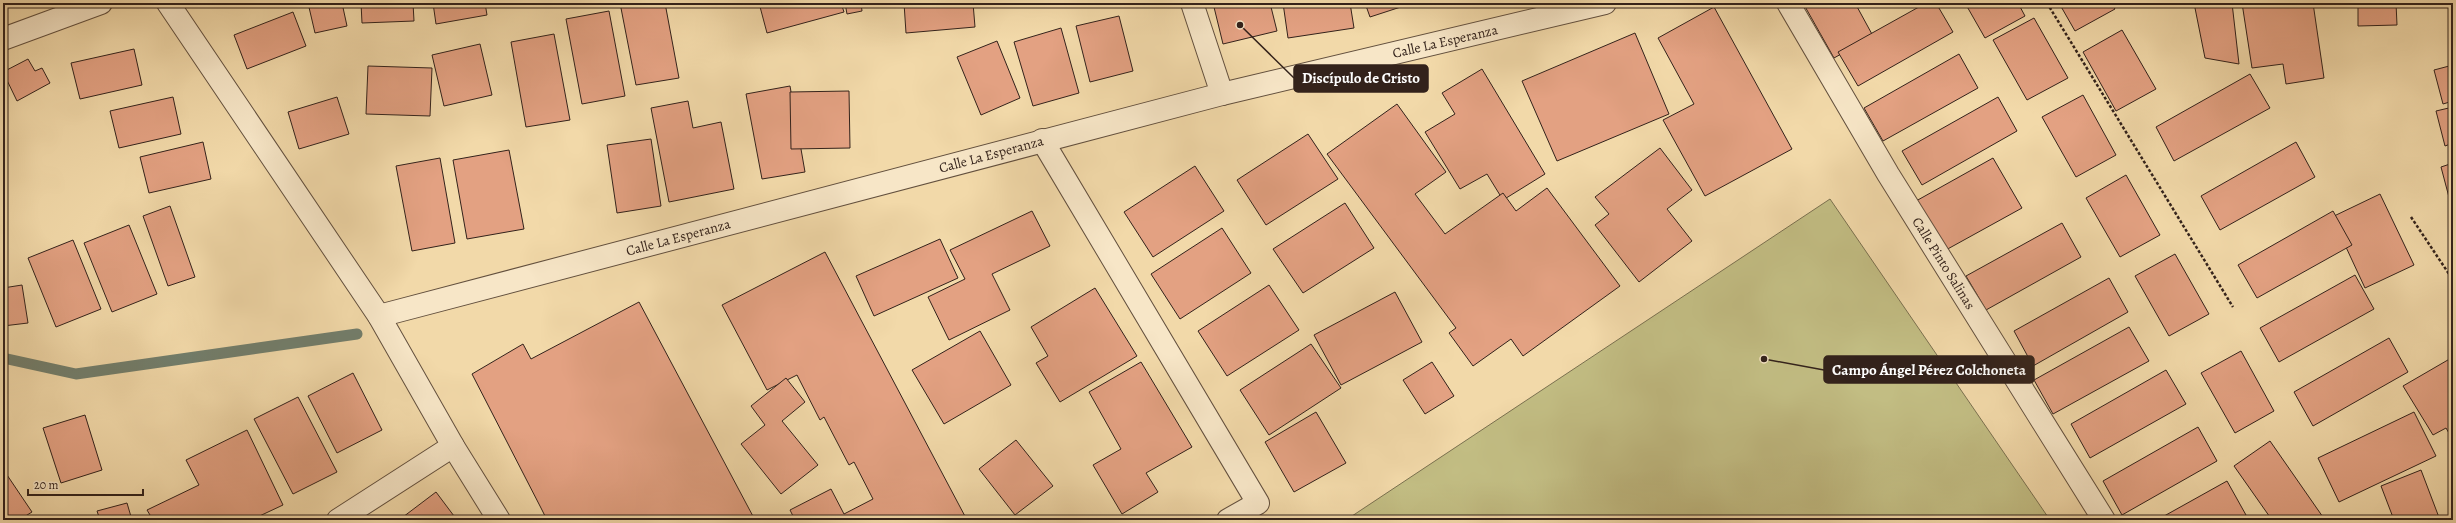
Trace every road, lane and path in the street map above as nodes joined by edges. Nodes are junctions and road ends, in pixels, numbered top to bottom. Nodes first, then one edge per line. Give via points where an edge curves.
1 (101, 3) edge
2 (168, 3) edge
3 (1192, 3) edge
4 (1605, 3) edge
5 (1788, 3) edge
6 (2047, 3) edge
7 (3, 39) edge
8 (1222, 94) junction
9 (1042, 140) junction
10 (2411, 217) dead end
11 (2453, 280) edge
12 (2233, 307) dead end
13 (379, 316) junction
14 (454, 446) junction
15 (338, 520) edge
16 (499, 520) edge
17 (1228, 520) edge
18 (2104, 520) edge

1 - 7 street
2 - 13 street
3 - 8 street
4 - 8 street, Calle La Esperanza
5 - 18 street, Calle Pinto Salinas via 1888,174
6 - 12 path
8 - 9 street, Calle La Esperanza
9 - 13 street, Calle La Esperanza
9 - 17 street via 1258,503
10 - 11 path
13 - 14 street
14 - 15 street
14 - 16 street

